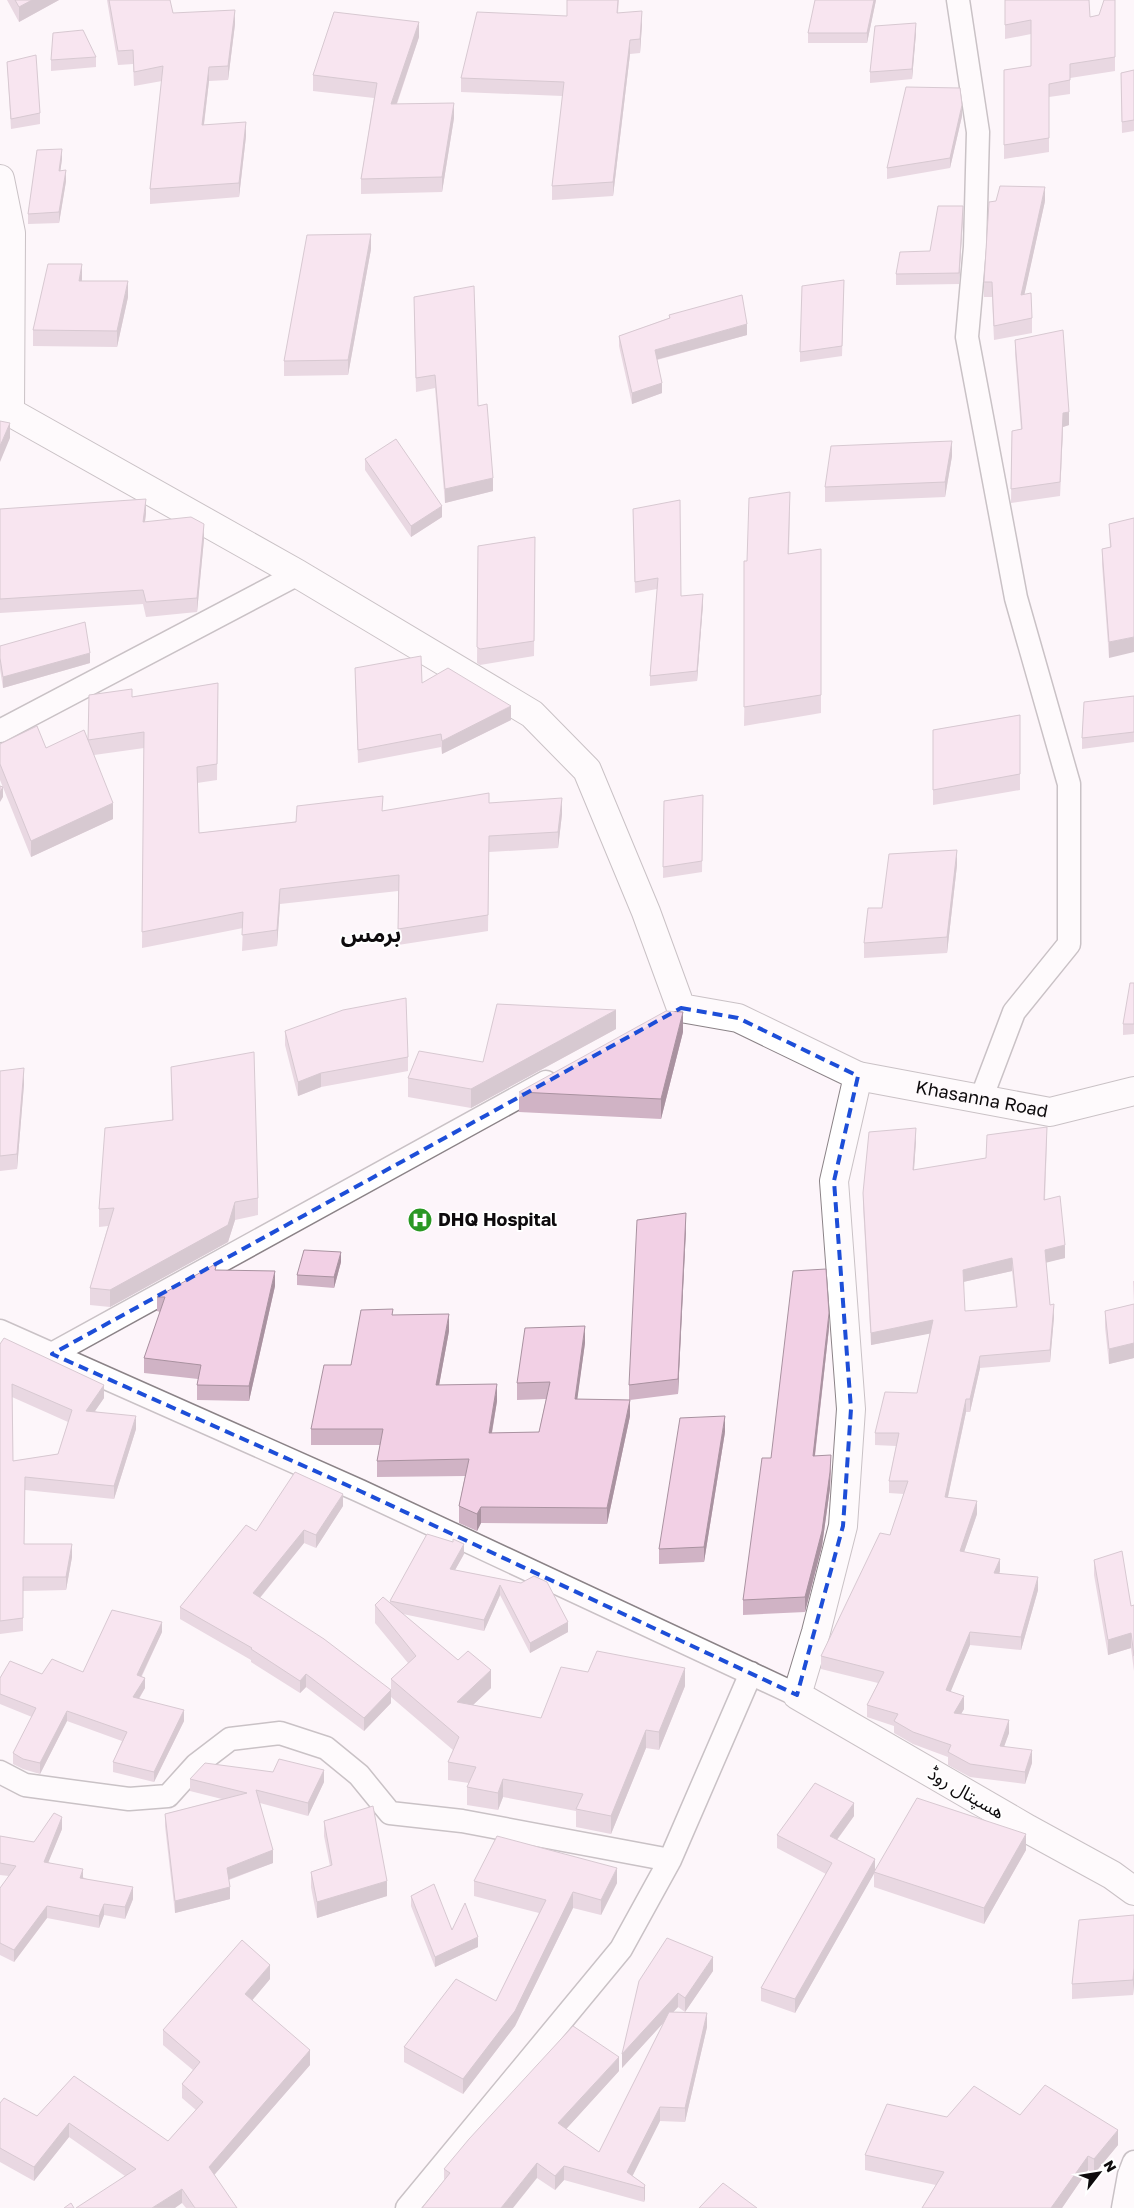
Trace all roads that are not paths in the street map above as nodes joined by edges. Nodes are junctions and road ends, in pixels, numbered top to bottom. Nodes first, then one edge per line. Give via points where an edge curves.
1 (958, 0) edge
2 (0, 179) edge
3 (298, 574) junction
4 (0, 731) edge
5 (567, 1070) edge
6 (858, 1076) junction
7 (1134, 1091) edge
8 (981, 1100) junction
9 (0, 1331) edge
10 (52, 1354) junction
11 (751, 1673) junction
12 (797, 1695) junction
13 (0, 1772) edge
14 (670, 1860) junction
15 (1134, 1891) edge
16 (1134, 2162) edge
17 (407, 2208) edge
18 (1123, 2208) edge

1 - 8 street via 978,132 975,246 967,337 1016,598 1069,784 1069,944 1014,1012
2 - 3 street via 11,233 10,412
3 - 4 street
3 - 6 street, Khasanna Road via 532,714 587,770 632,878 672,1012 738,1018
5 - 10 street
6 - 8 street, Khasanna Road
6 - 12 street via 834,1181 851,1409 843,1526
7 - 8 street, Khasanna Road via 1050,1112
9 - 10 street
10 - 11 street via 351,1487
11 - 12 street
11 - 14 street
12 - 15 street, ھسپتال روڈ via 1112,1875
13 - 14 street via 26,1785 129,1799 168,1796 196,1765 230,1739 280,1733 326,1748 359,1775 390,1813 462,1821
14 - 17 street via 621,1949
16 - 18 street

